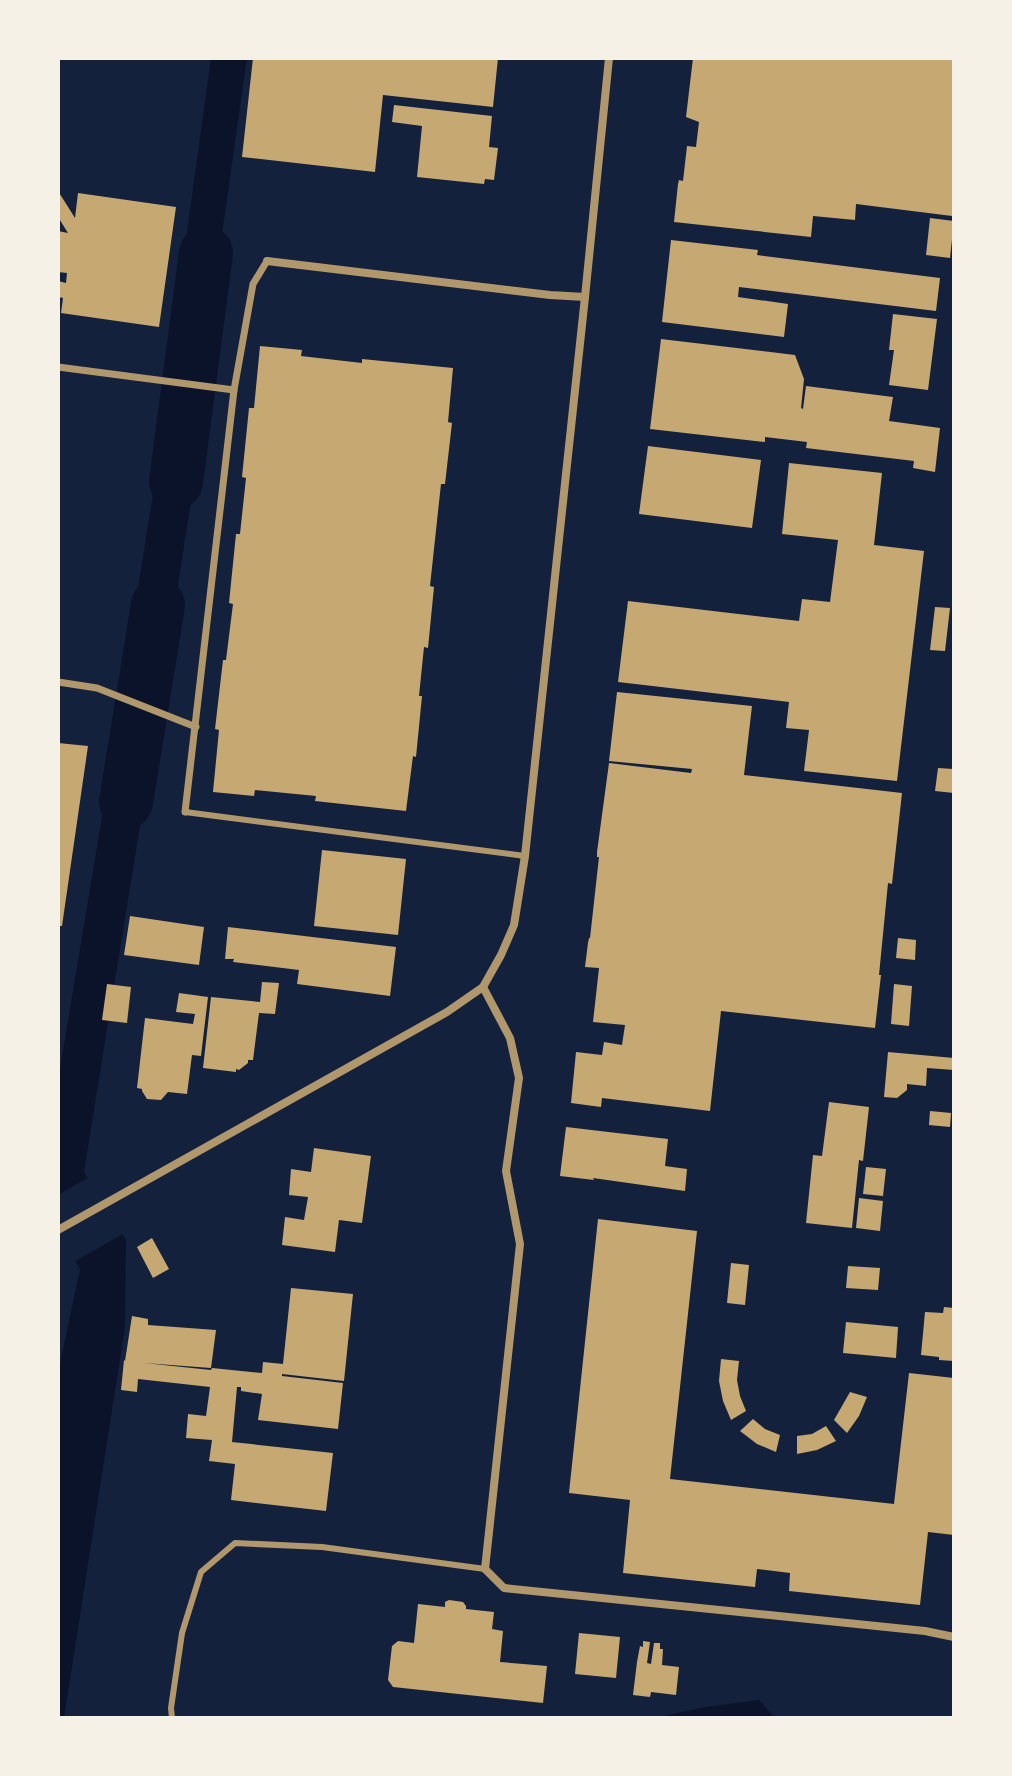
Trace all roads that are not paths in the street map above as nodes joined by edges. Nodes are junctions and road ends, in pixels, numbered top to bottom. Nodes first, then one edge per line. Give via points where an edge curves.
1 (609, 58) edge
2 (267, 261) joint
3 (585, 297) junction
4 (58, 367) edge
5 (234, 390) junction
6 (58, 682) edge
7 (196, 727) junction
8 (185, 812) joint
9 (525, 856) junction
10 (483, 987) junction
11 (58, 1230) edge
12 (485, 1569) junction
13 (954, 1637) edge
14 (172, 1718) edge

1 - 3 street
2 - 3 street
2 - 5 street via 253,284
3 - 9 street
4 - 5 street
5 - 7 street
6 - 7 street via 97,688
7 - 8 street
8 - 9 lane
9 - 10 street via 514,925
10 - 11 street
10 - 12 street via 510,1038 519,1078 506,1171 520,1244
12 - 13 street via 504,1588
12 - 14 lane via 322,1547 235,1543 201,1572 182,1633

